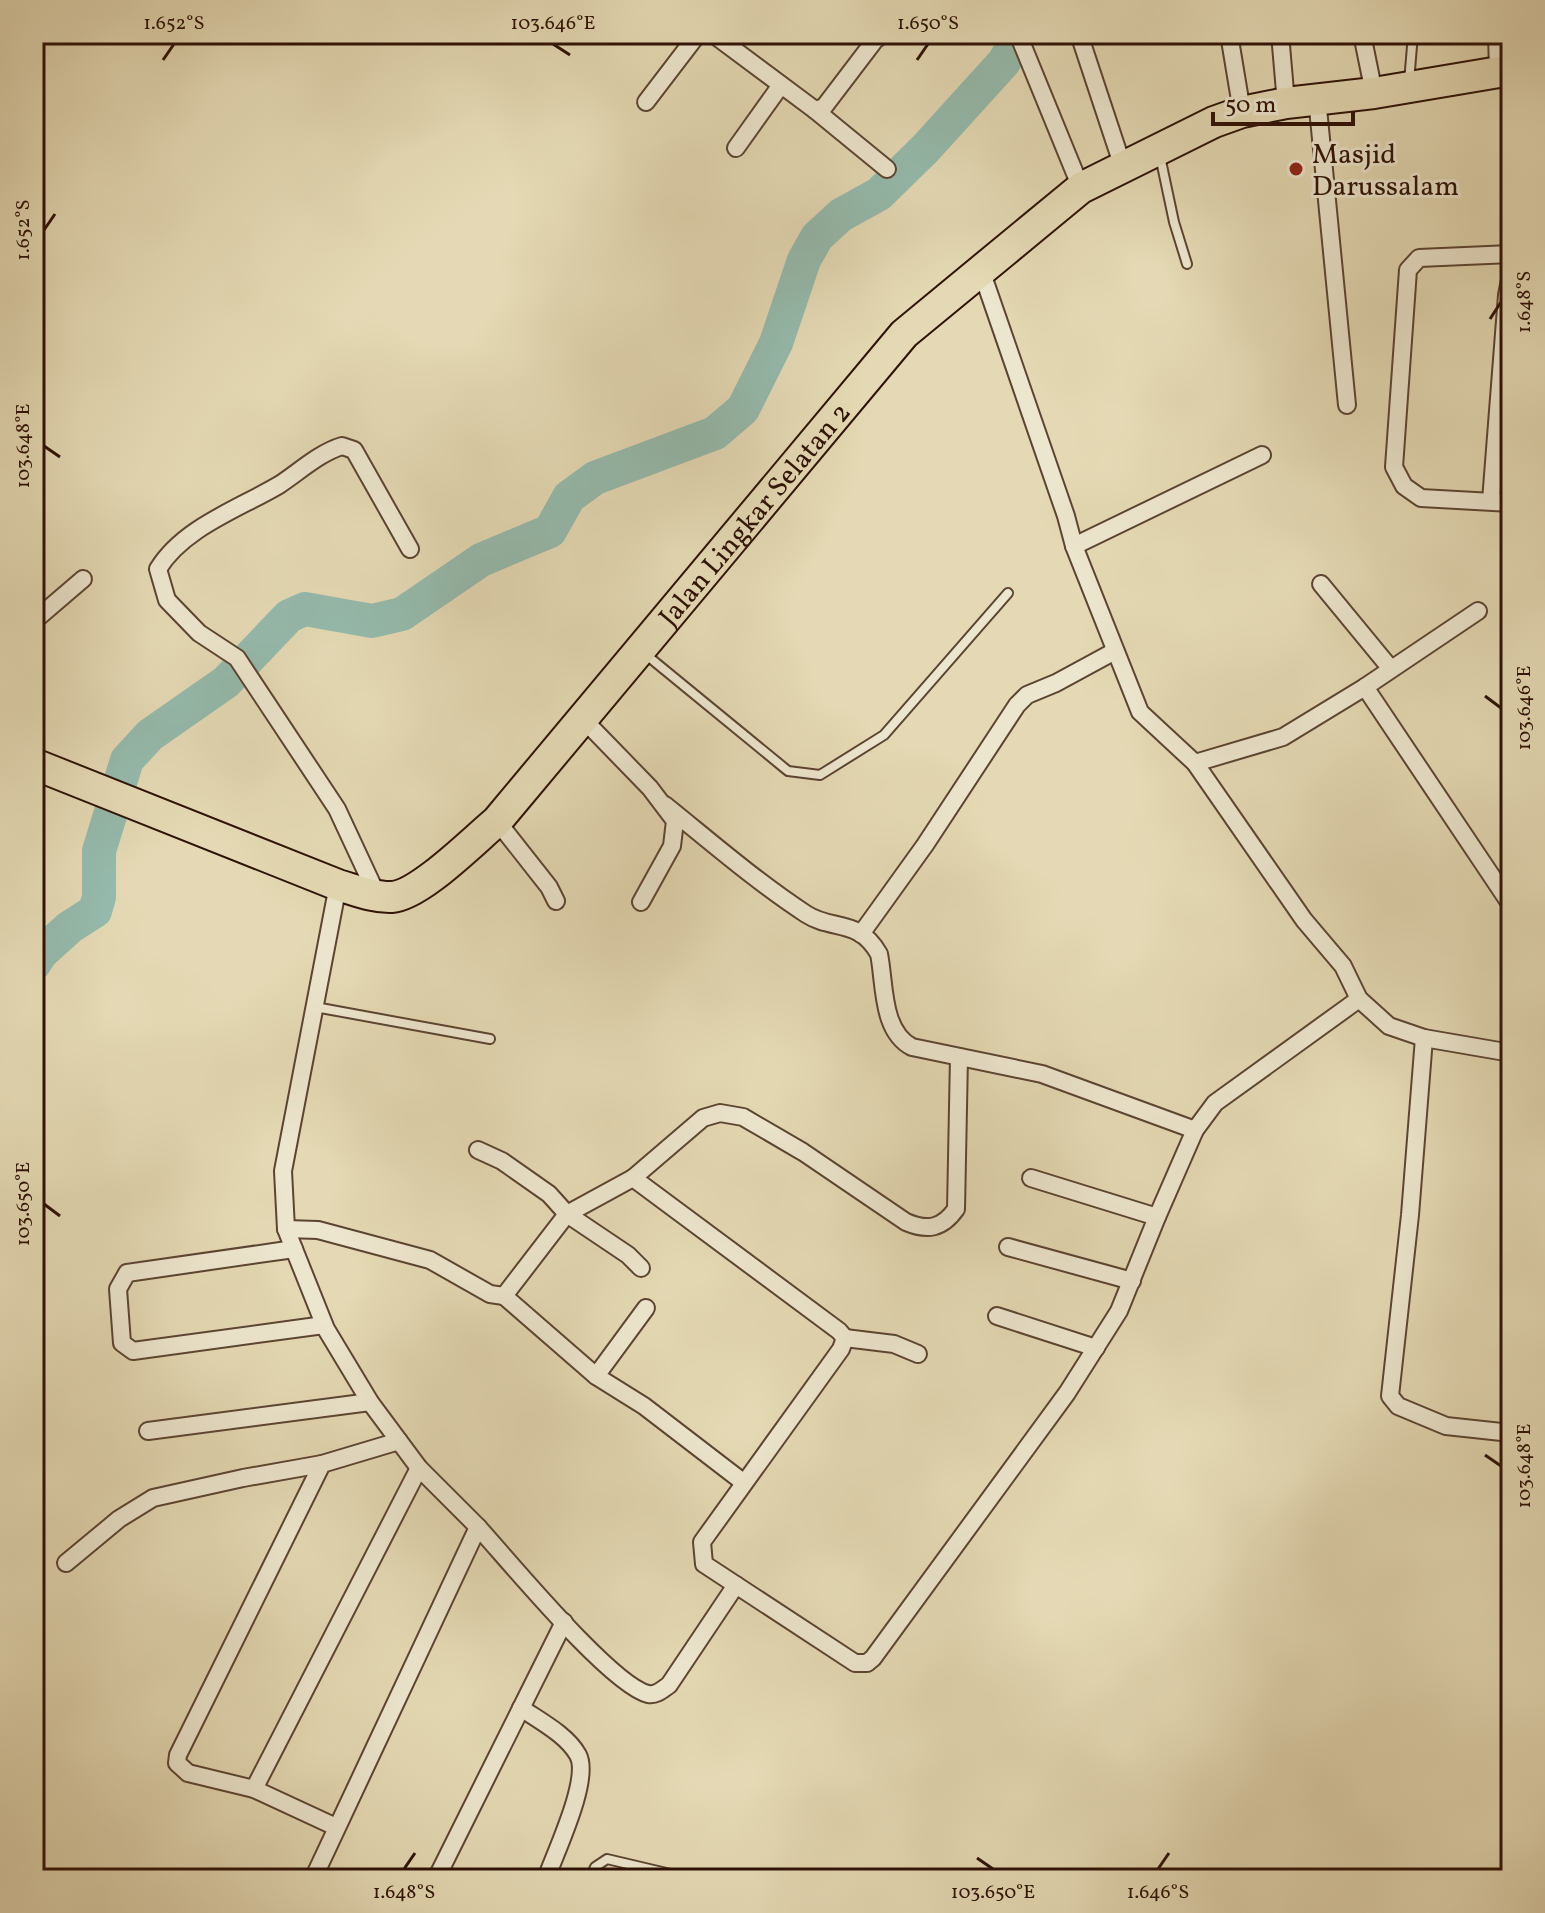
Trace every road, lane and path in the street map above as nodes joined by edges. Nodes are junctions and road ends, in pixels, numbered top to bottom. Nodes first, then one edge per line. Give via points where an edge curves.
1 (698, 34) edge
2 (713, 34) edge
3 (1079, 34) edge
4 (1229, 34) edge
5 (1280, 34) edge
6 (1362, 34) edge
7 (1413, 34) edge
8 (1497, 34) edge
9 (875, 36) edge
10 (1021, 42) edge
11 (1505, 70) edge
12 (781, 85) junction
13 (1409, 87) junction
14 (1374, 93) junction
15 (1317, 98) junction
16 (646, 102) dead end
17 (1286, 103) junction
18 (815, 110) junction
19 (1242, 112) junction
20 (736, 148) dead end
21 (1159, 150) junction
22 (1123, 167) junction
23 (887, 169) dead end
24 (1081, 188) junction
25 (1511, 254) edge
26 (1187, 264) dead end
27 (981, 270) junction
28 (1510, 279) edge
29 (1347, 405) dead end
30 (1262, 455) dead end
31 (1491, 501) junction
32 (1511, 503) edge
33 (1074, 546) junction
34 (410, 549) dead end
35 (83, 579) dead end
36 (1321, 584) dead end
37 (1008, 593) dead end
38 (1478, 611) dead end
39 (34, 621) edge
40 (640, 650) junction
41 (1115, 651) junction
42 (1391, 669) junction
43 (1365, 687) junction
44 (583, 719) junction
45 (1195, 763) junction
46 (34, 764) edge
47 (665, 805) junction
48 (497, 821) junction
49 (338, 885) junction
50 (378, 897) junction
51 (556, 901) dead end
52 (641, 902) dead end
53 (1511, 905) edge
54 (861, 934) junction
55 (1359, 999) junction
56 (315, 1007) junction
57 (1424, 1038) junction
58 (490, 1039) dead end
59 (1511, 1053) edge
60 (959, 1057) junction
61 (1195, 1130) junction
62 (478, 1150) dead end
63 (633, 1178) junction
64 (1031, 1178) dead end
65 (567, 1214) junction
66 (1157, 1217) junction
67 (286, 1229) junction
68 (1008, 1247) dead end
69 (294, 1249) junction
70 (641, 1268) dead end
71 (1132, 1281) junction
72 (504, 1296) junction
73 (646, 1308) dead end
74 (997, 1316) dead end
75 (324, 1325) junction
76 (845, 1338) junction
77 (1096, 1348) junction
78 (918, 1354) dead end
79 (596, 1376) junction
80 (370, 1402) junction
81 (148, 1431) dead end
82 (1511, 1433) edge
83 (399, 1441) junction
84 (322, 1464) junction
85 (419, 1468) junction
86 (743, 1482) junction
87 (478, 1527) junction
88 (66, 1563) dead end
89 (736, 1585) junction
90 (564, 1622) junction
91 (521, 1708) junction
92 (254, 1789) junction
93 (336, 1827) junction
94 (313, 1879) edge
95 (436, 1879) edge
96 (546, 1879) edge
97 (590, 1879) edge
98 (692, 1879) edge

1 - 16 street
2 - 12 street
3 - 22 street
4 - 19 street
5 - 17 street
6 - 14 street
7 - 13 lane
8 - 11 street
9 - 18 street via 825,105
10 - 24 street
11 - 13 highway, Jalan Lingkar Selatan 2
12 - 18 street
12 - 20 street
13 - 14 highway, Jalan Lingkar Selatan 2
14 - 15 highway, Jalan Lingkar Selatan 2
15 - 17 highway, Jalan Lingkar Selatan 2
15 - 29 street
17 - 19 highway, Jalan Lingkar Selatan 2
18 - 23 street
19 - 21 highway, Jalan Lingkar Selatan 2
21 - 22 highway, Jalan Lingkar Selatan 2
21 - 26 lane
22 - 24 highway, Jalan Lingkar Selatan 2
24 - 27 highway, Jalan Lingkar Selatan 2
25 - 31 street via 1419,258 1408,270 1394,467 1404,486 1421,498
27 - 33 street
27 - 40 highway, Jalan Lingkar Selatan 2 via 904,334
28 - 31 street
30 - 33 street
31 - 32 street
33 - 41 street
34 - 50 street via 354,450 342,446 215,520 169,551 158,569 167,600 199,633 237,658 337,809
35 - 39 street
36 - 42 street
37 - 40 lane via 884,735 820,775 788,771
38 - 42 street
40 - 44 highway, Jalan Lingkar Selatan 2
41 - 45 street via 1140,712
41 - 54 street via 1017,705
42 - 43 street
43 - 45 street via 1283,737
43 - 53 street
44 - 47 street
44 - 48 highway, Jalan Lingkar Selatan 2
45 - 55 street via 1304,920 1343,966
46 - 49 highway
47 - 52 street via 675,821 672,846
47 - 54 street via 809,917
48 - 50 highway, Jalan Lingkar Selatan 2 via 411,890
48 - 51 street
49 - 50 highway
49 - 56 street
54 - 60 street via 879,954 888,1015 897,1035 912,1047
55 - 57 street via 1389,1026
55 - 61 street via 1215,1103
56 - 58 lane
56 - 67 street via 283,1171
57 - 59 street
57 - 82 street via 1390,1396 1398,1406 1446,1426
60 - 61 street via 1042,1074
60 - 63 street via 956,1209 950,1219 931,1228 906,1222 743,1117 720,1113 703,1118
61 - 66 street
62 - 65 street via 549,1194
63 - 65 street
63 - 76 street
64 - 66 street
65 - 70 street
65 - 72 street
66 - 71 street
67 - 69 street
67 - 72 street via 318,1230 430,1260 490,1294
68 - 71 street
69 - 75 street
69 - 75 street via 127,1273 118,1289 122,1343 133,1351
71 - 77 street
72 - 79 street
73 - 79 street
74 - 77 street
75 - 80 street
76 - 78 street via 894,1344
76 - 86 street
77 - 89 street via 867,1663 855,1663
79 - 86 street
80 - 81 street
80 - 83 street
83 - 84 street
83 - 85 street
84 - 88 street via 153,1498
84 - 92 street via 176,1758 188,1773
85 - 87 street
85 - 92 street
86 - 89 street via 700,1550 704,1564
87 - 90 street
87 - 93 street
89 - 90 street via 669,1685 657,1693 634,1687 604,1665
90 - 91 street
91 - 95 street
91 - 96 street via 566,1741 582,1766
92 - 93 street
93 - 94 street
97 - 98 lane via 607,1859

